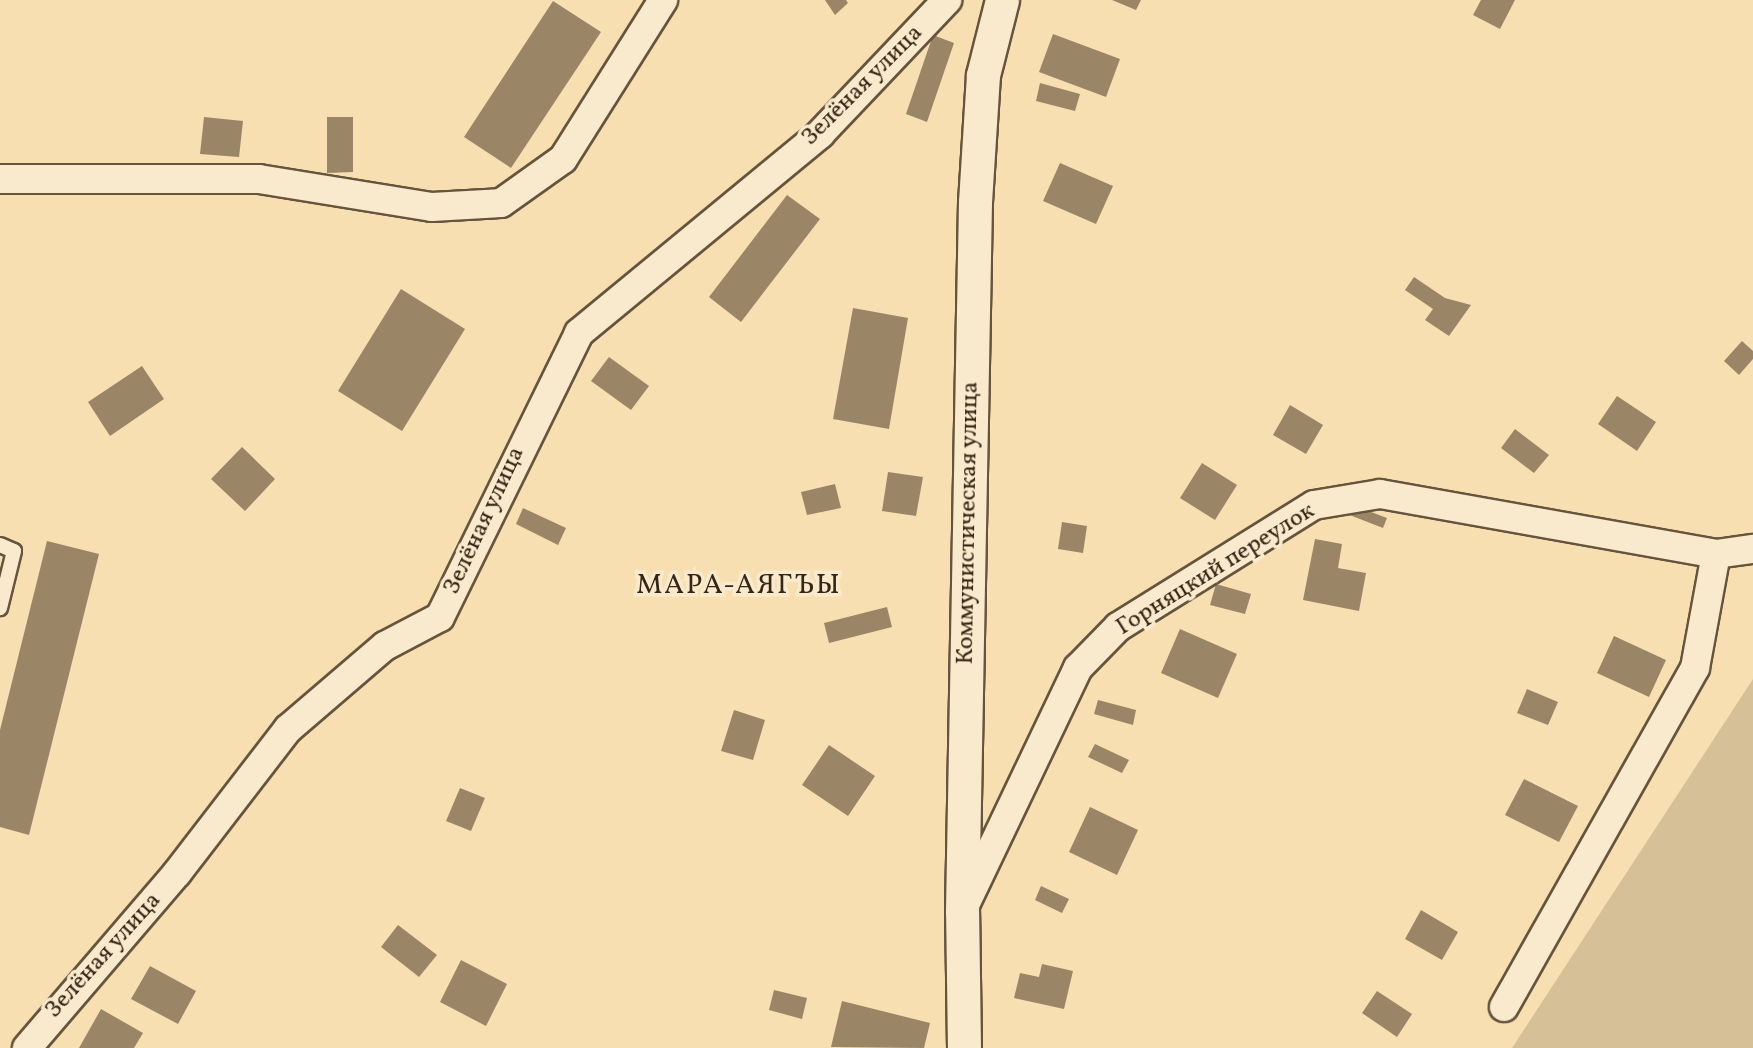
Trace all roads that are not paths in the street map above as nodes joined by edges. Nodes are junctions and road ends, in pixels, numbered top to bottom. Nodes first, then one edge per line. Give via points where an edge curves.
1 (663, 0) edge
2 (947, 0) edge
3 (1002, 0) edge
4 (0, 180) edge
5 (0, 545) edge
6 (1753, 549) edge
7 (1716, 554) junction
8 (0, 608) edge
9 (962, 911) junction
10 (1504, 1007) dead end
11 (27, 1048) edge
12 (964, 1048) edge

1 - 4 street via 563,159 501,203 432,207 259,179
2 - 11 street, Зелёная улица via 820,134 579,333 440,617 385,646 288,729 177,873
3 - 9 street, Коммунистическая улица via 982,75 975,202
5 - 8 lane via 14,551
6 - 7 street, Горняцкий переулок
7 - 9 street, Горняцкий переулок via 1380,494 1314,505 1118,627 1078,668
7 - 10 street via 1695,668
9 - 12 street, Коммунистическая улица

